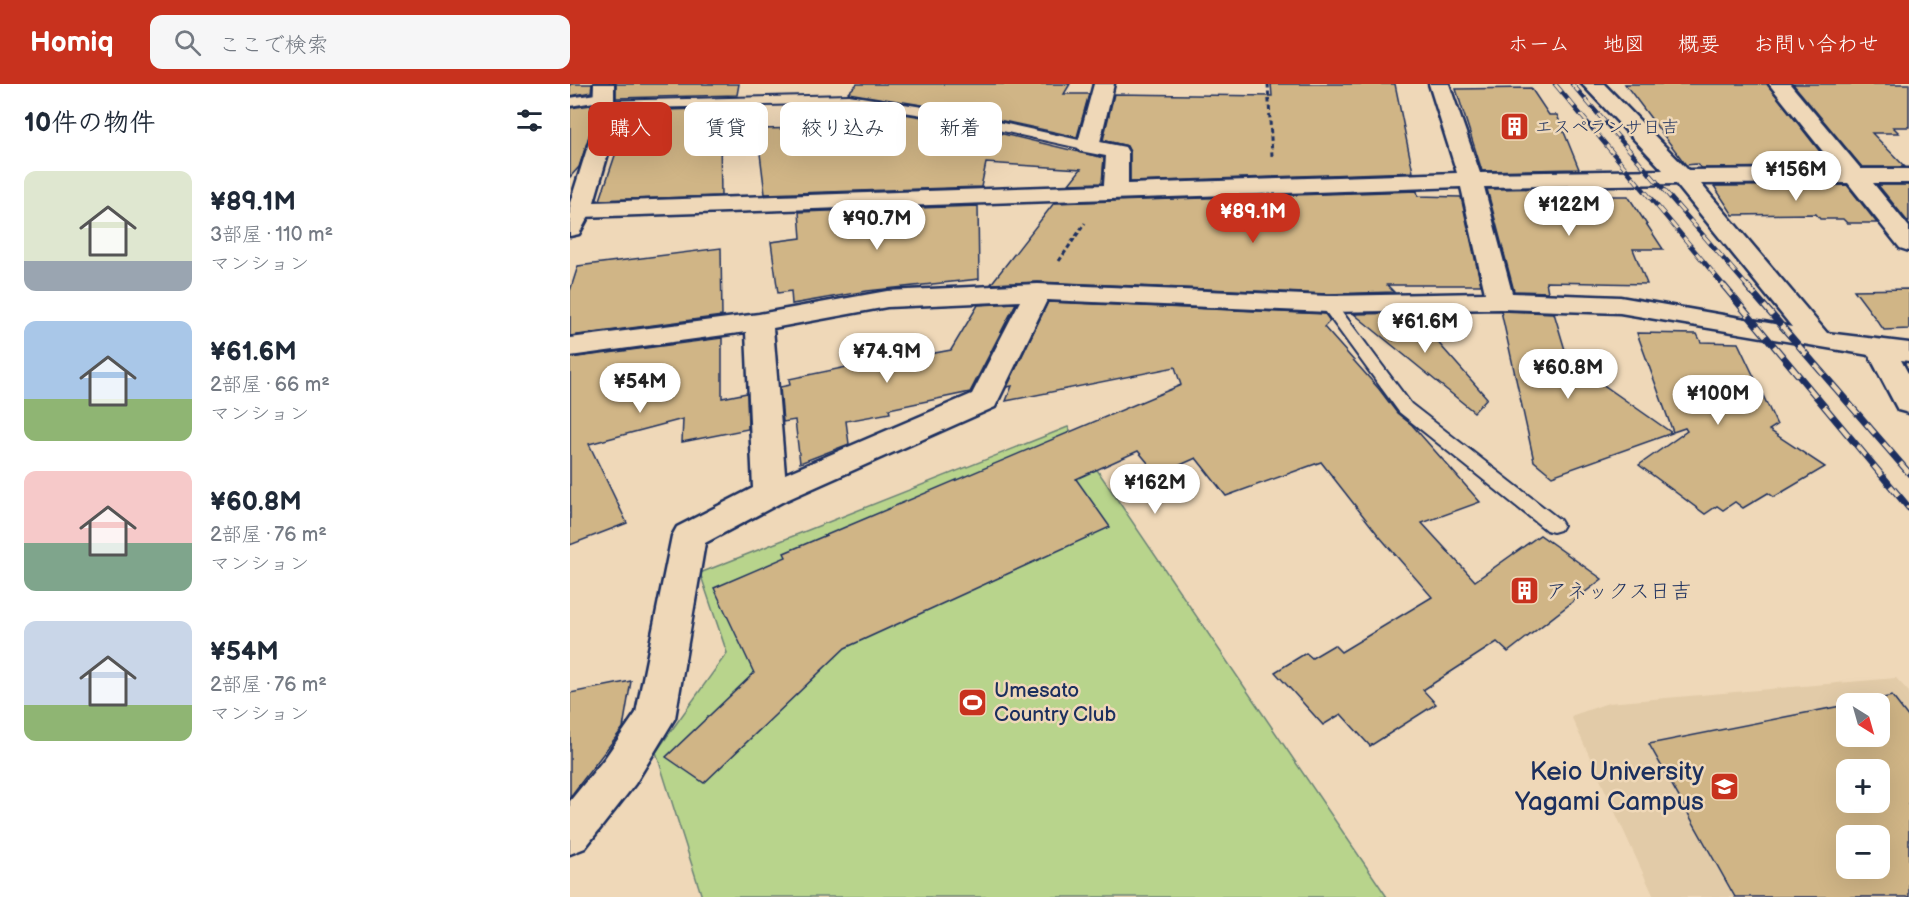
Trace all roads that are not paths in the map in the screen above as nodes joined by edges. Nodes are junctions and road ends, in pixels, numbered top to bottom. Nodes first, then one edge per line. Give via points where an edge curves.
1 (1104, 84) edge
2 (1439, 84) edge
3 (1592, 84) edge
4 (1779, 84) edge
5 (603, 95) edge
6 (570, 102) edge
7 (1088, 146) junction
8 (1855, 176) junction
9 (1909, 176) edge
10 (1683, 178) junction
11 (1471, 181) junction
12 (1111, 192) junction
13 (575, 219) edge
14 (1909, 243) edge
15 (1038, 292) junction
16 (1500, 301) junction
17 (1328, 304) junction
18 (759, 322) junction
19 (1818, 340) junction
20 (570, 346) edge
21 (1895, 351) edge
22 (1909, 403) edge
23 (770, 494) junction
24 (1552, 525) dead end
25 (570, 834) edge

1 - 7 street
2 - 11 street
3 - 10 street
4 - 8 street
5 - 6 lane
5 - 7 lane via 849,99 953,116
5 - 13 street via 603,133
7 - 12 street via 1117,152
8 - 9 street
8 - 10 street
8 - 14 street
10 - 11 street
10 - 19 street
11 - 12 street
11 - 16 street
12 - 13 street
15 - 17 street
15 - 18 street via 887,299
15 - 23 street via 984,400
16 - 17 street
16 - 19 street via 1620,305
17 - 24 lane via 1405,408
18 - 20 street
18 - 23 street
19 - 21 street
21 - 22 street
23 - 25 street via 689,536 655,718 620,771

